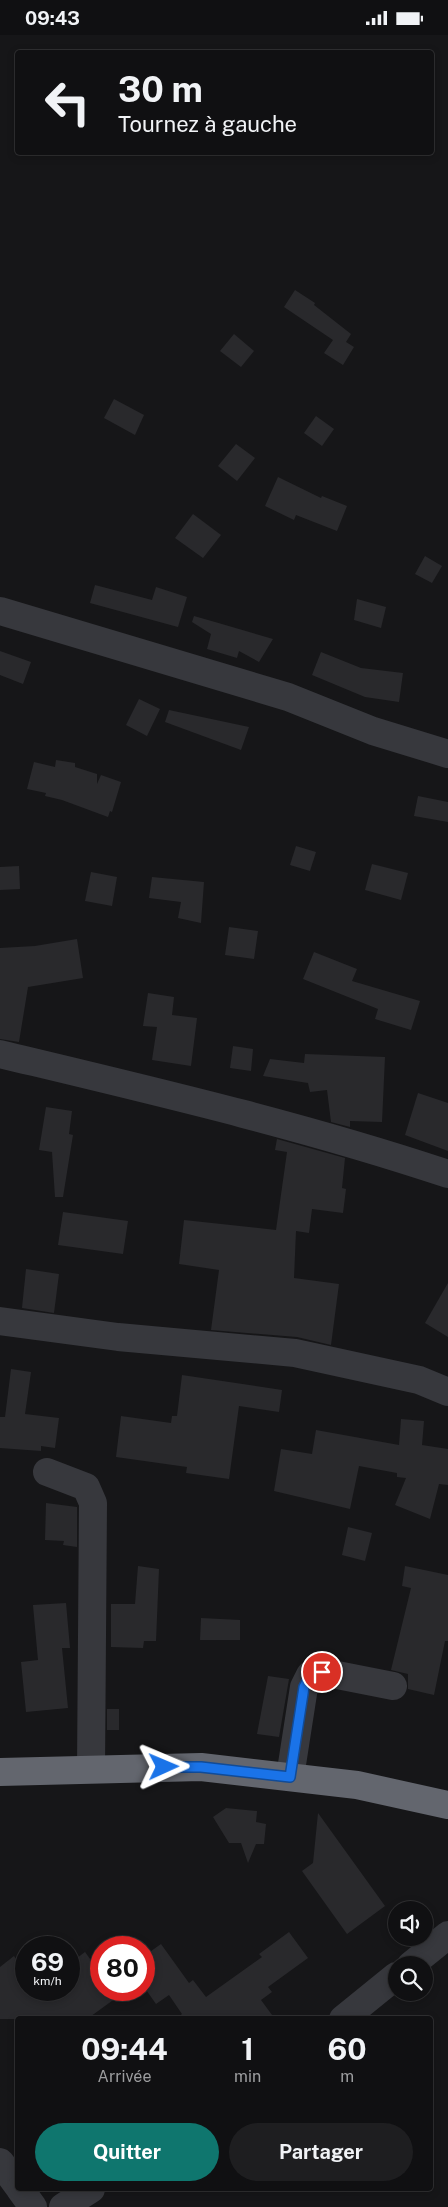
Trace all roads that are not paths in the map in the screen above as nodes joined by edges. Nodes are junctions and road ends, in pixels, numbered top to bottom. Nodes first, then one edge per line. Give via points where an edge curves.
1 (0, 611) edge
2 (448, 755) edge
3 (0, 1054) edge
4 (448, 1174) edge
5 (0, 1321) edge
6 (448, 1391) edge
7 (46, 1472) dead end
8 (393, 1686) dead end
9 (91, 1769) junction
10 (0, 1772) edge
11 (290, 1777) junction
12 (448, 1805) edge
13 (448, 1935) edge
14 (422, 1956) edge
15 (388, 1982) edge
16 (347, 2016) edge
17 (0, 2162) edge
18 (15, 2182) edge
19 (21, 2191) edge
20 (88, 2191) edge
21 (33, 2207) edge
22 (63, 2207) edge

1 - 2 street via 288,697 373,731
3 - 4 street via 198,1102 392,1155
5 - 6 street via 118,1337 295,1353 419,1380
7 - 9 street via 86,1487 92,1503
8 - 11 street via 322,1672 310,1675 304,1687
9 - 10 highway
9 - 11 highway via 201,1767
11 - 12 highway via 357,1785
13 - 14 street
15 - 16 street
17 - 18 street
19 - 21 street
20 - 22 street

